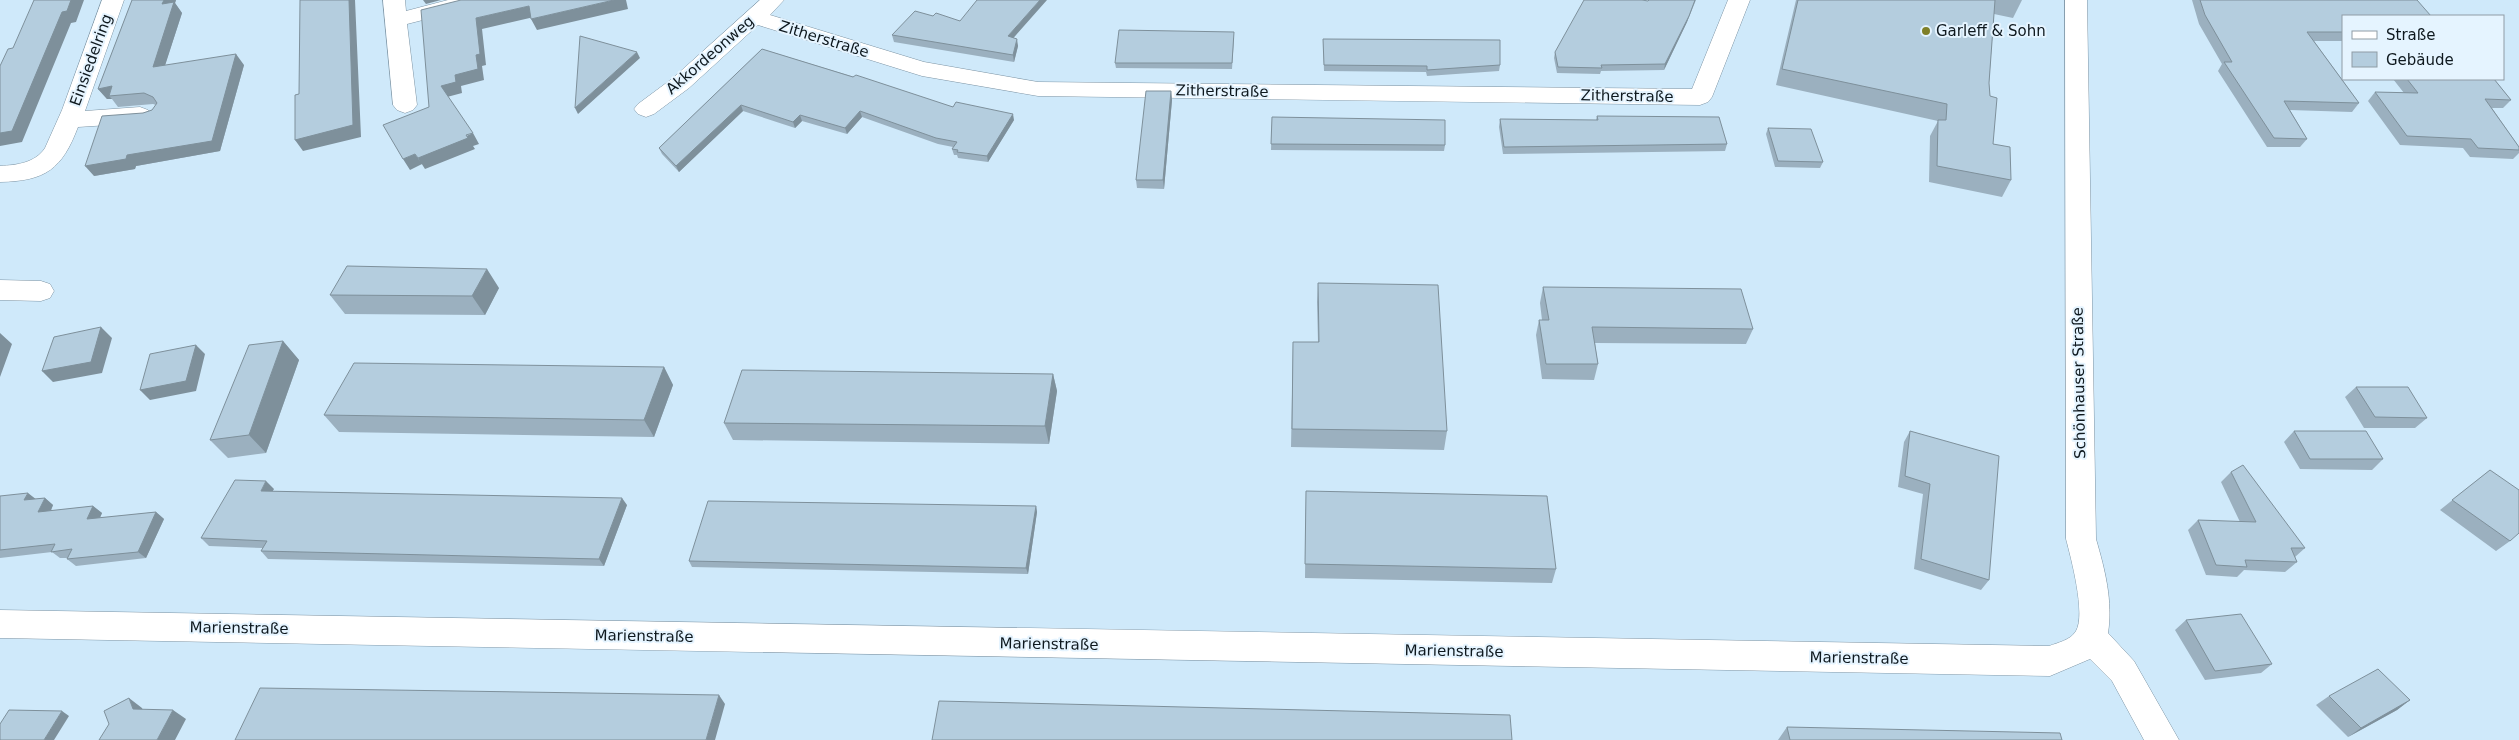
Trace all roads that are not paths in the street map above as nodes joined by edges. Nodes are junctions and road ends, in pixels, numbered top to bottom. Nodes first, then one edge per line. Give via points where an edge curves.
1 (113, 0) edge
2 (474, 0) edge
3 (772, 0) edge
4 (1739, 0) edge
5 (2076, 0) edge
6 (395, 10) edge
7 (754, 17) junction
8 (406, 105) dead end
9 (646, 109) dead end
10 (152, 114) edge
11 (69, 120) junction
12 (0, 174) edge
13 (0, 290) edge
14 (41, 291) dead end
15 (0, 624) edge
16 (2091, 638) junction
17 (2162, 740) edge

1 - 11 street, Einsiedelring
2 - 6 street
3 - 7 street, Akkordeonweg
4 - 7 street, Zitherstraße via 1700,97 1038,89 922,69
5 - 16 street, Schönhauser Straße via 2082,539 2094,590 2096,617
6 - 8 street
7 - 9 street, Akkordeonweg via 681,83
10 - 11 street, Einsiedelring
11 - 12 street, Einsiedelring via 52,158 34,169
13 - 14 street
15 - 16 street, Marienstraße via 2050,661 2080,648
16 - 17 street via 2123,671

